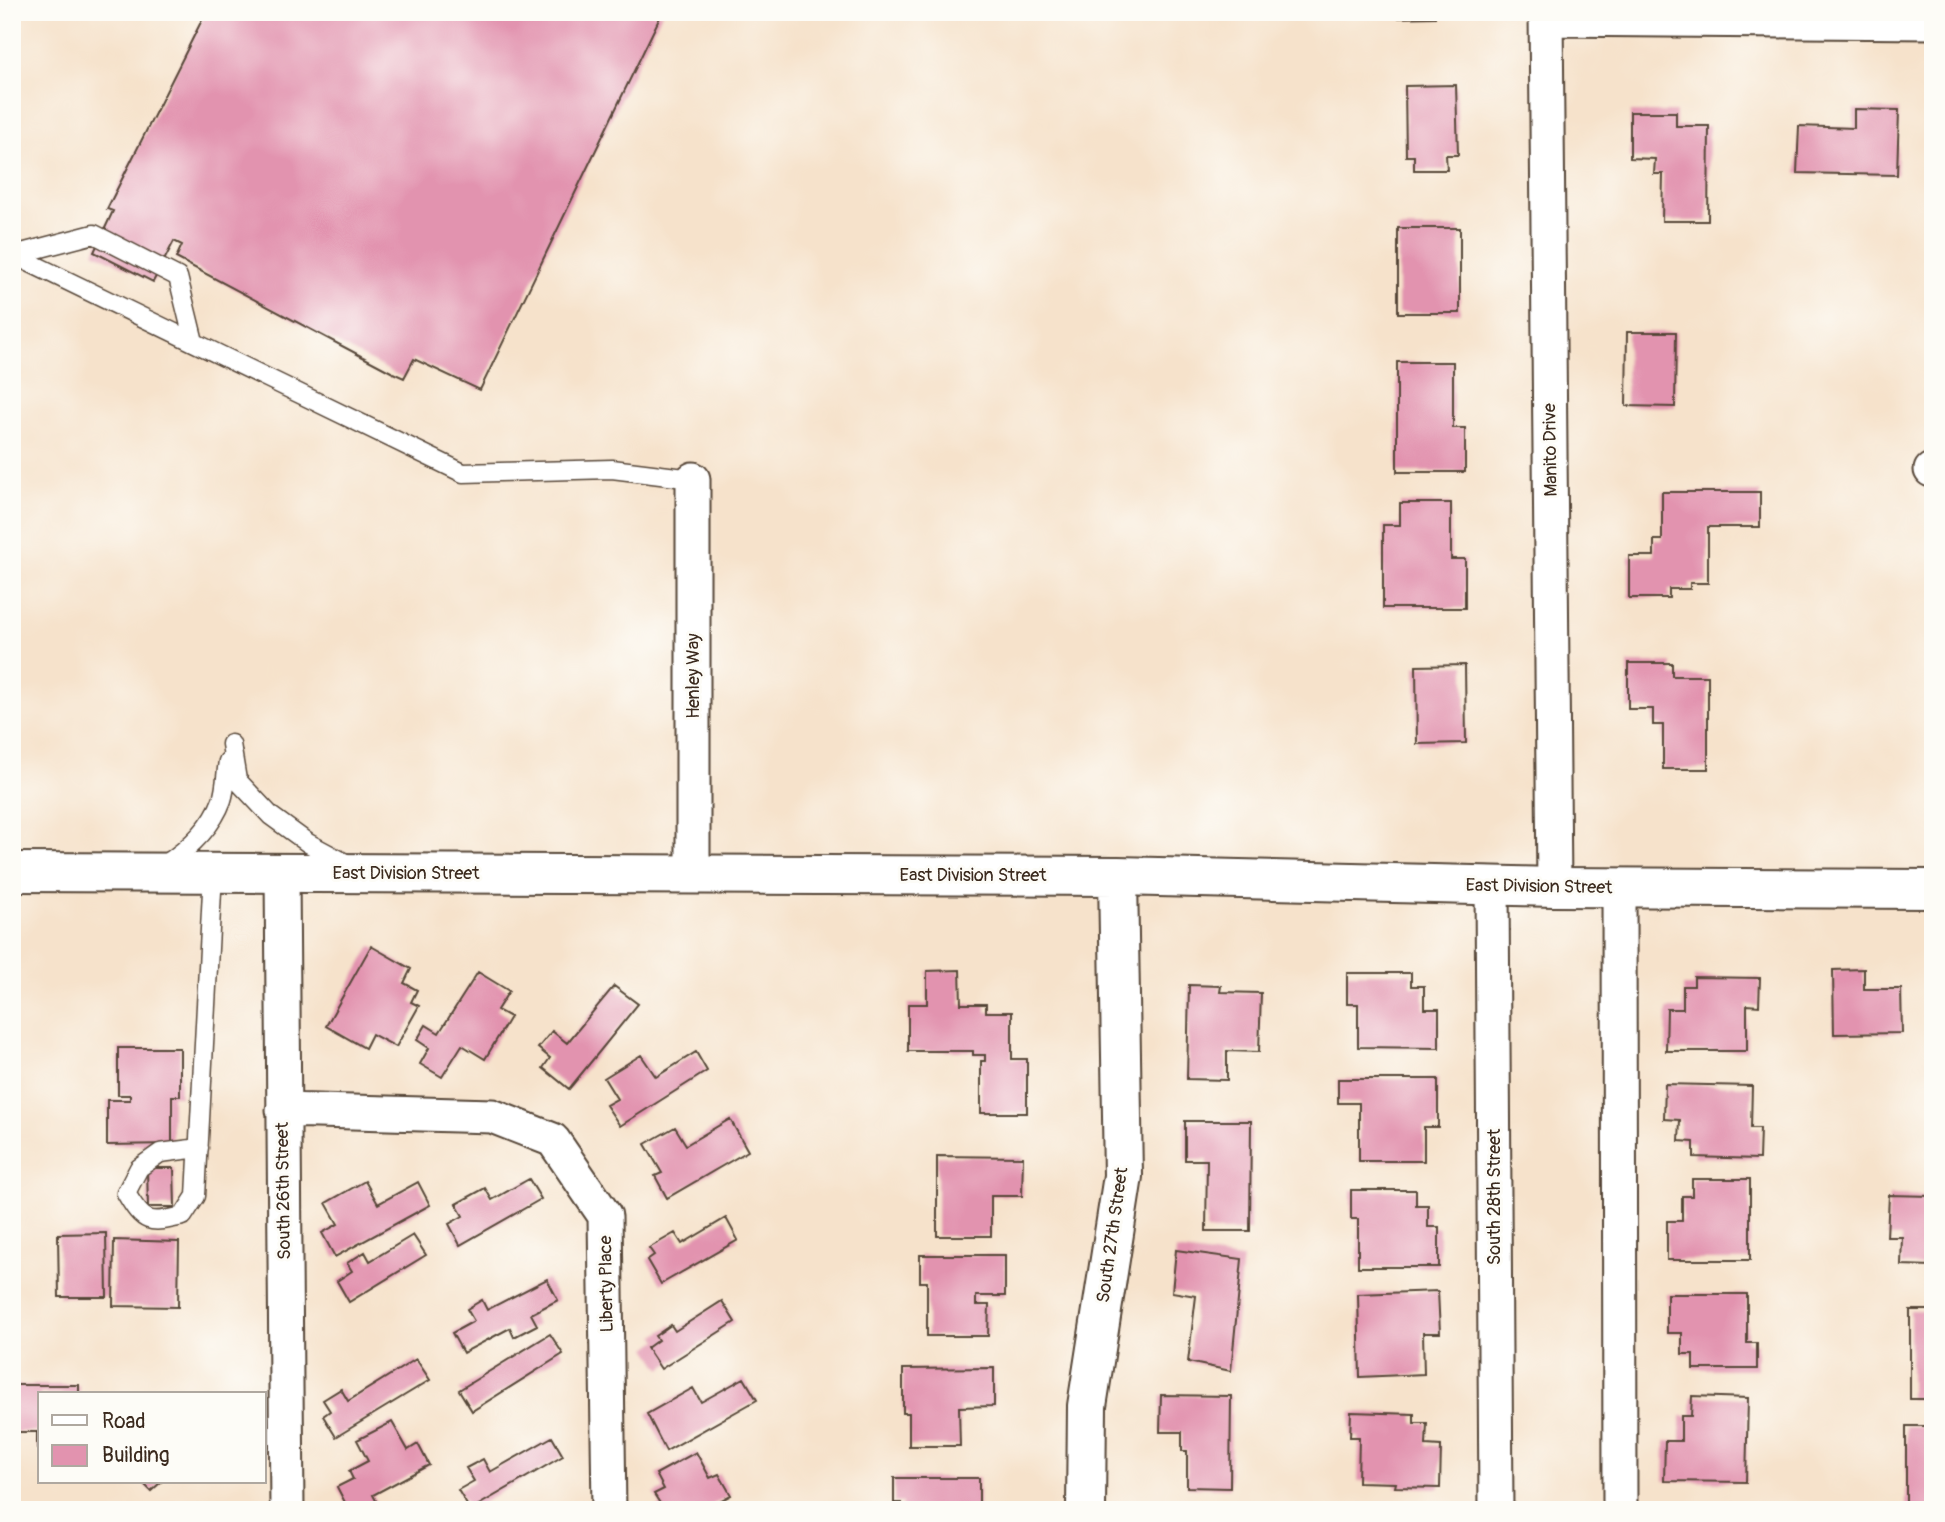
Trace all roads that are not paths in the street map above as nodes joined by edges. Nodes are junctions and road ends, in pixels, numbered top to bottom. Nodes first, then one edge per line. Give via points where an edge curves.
1 (1546, 16) edge
2 (1933, 22) edge
3 (13, 255) edge
4 (194, 342) junction
5 (693, 479) joint
6 (12, 872) edge
7 (155, 872) junction
8 (213, 872) junction
9 (282, 873) junction
10 (365, 873) junction
11 (693, 873) junction
12 (1118, 876) junction
13 (1492, 885) junction
14 (1554, 887) junction
15 (1619, 888) junction
16 (1933, 888) edge
17 (282, 1110) junction
18 (199, 1148) junction
19 (287, 1510) edge
20 (609, 1510) edge
21 (1086, 1510) edge
22 (1496, 1510) edge
23 (1620, 1510) edge

1 - 2 street
1 - 14 street, Manito Drive
3 - 4 lane
3 - 4 lane via 94,234 178,277
4 - 5 lane via 463,473 611,469
5 - 11 street, Henley Way
6 - 7 street, East Division Street
7 - 8 street, East Division Street
7 - 10 lane via 190,848 222,800 231,744 237,780 271,816 308,843
8 - 9 street, East Division Street
8 - 18 lane
9 - 10 street, East Division Street
9 - 17 street, South 26th Street
10 - 11 street, East Division Street
11 - 12 street, East Division Street
12 - 13 street, East Division Street
12 - 21 street, South 27th Street via 1123,1177 1087,1406
13 - 14 street, East Division Street
13 - 22 street, South 28th Street
14 - 15 street, East Division Street
15 - 16 street, East Division Street
15 - 23 street
17 - 19 street, South 26th Street
17 - 20 street, Liberty Place via 492,1116 553,1140 604,1216
18 - 18 lane via 197,1196 183,1216 158,1222 139,1215 126,1193 139,1168 160,1153

